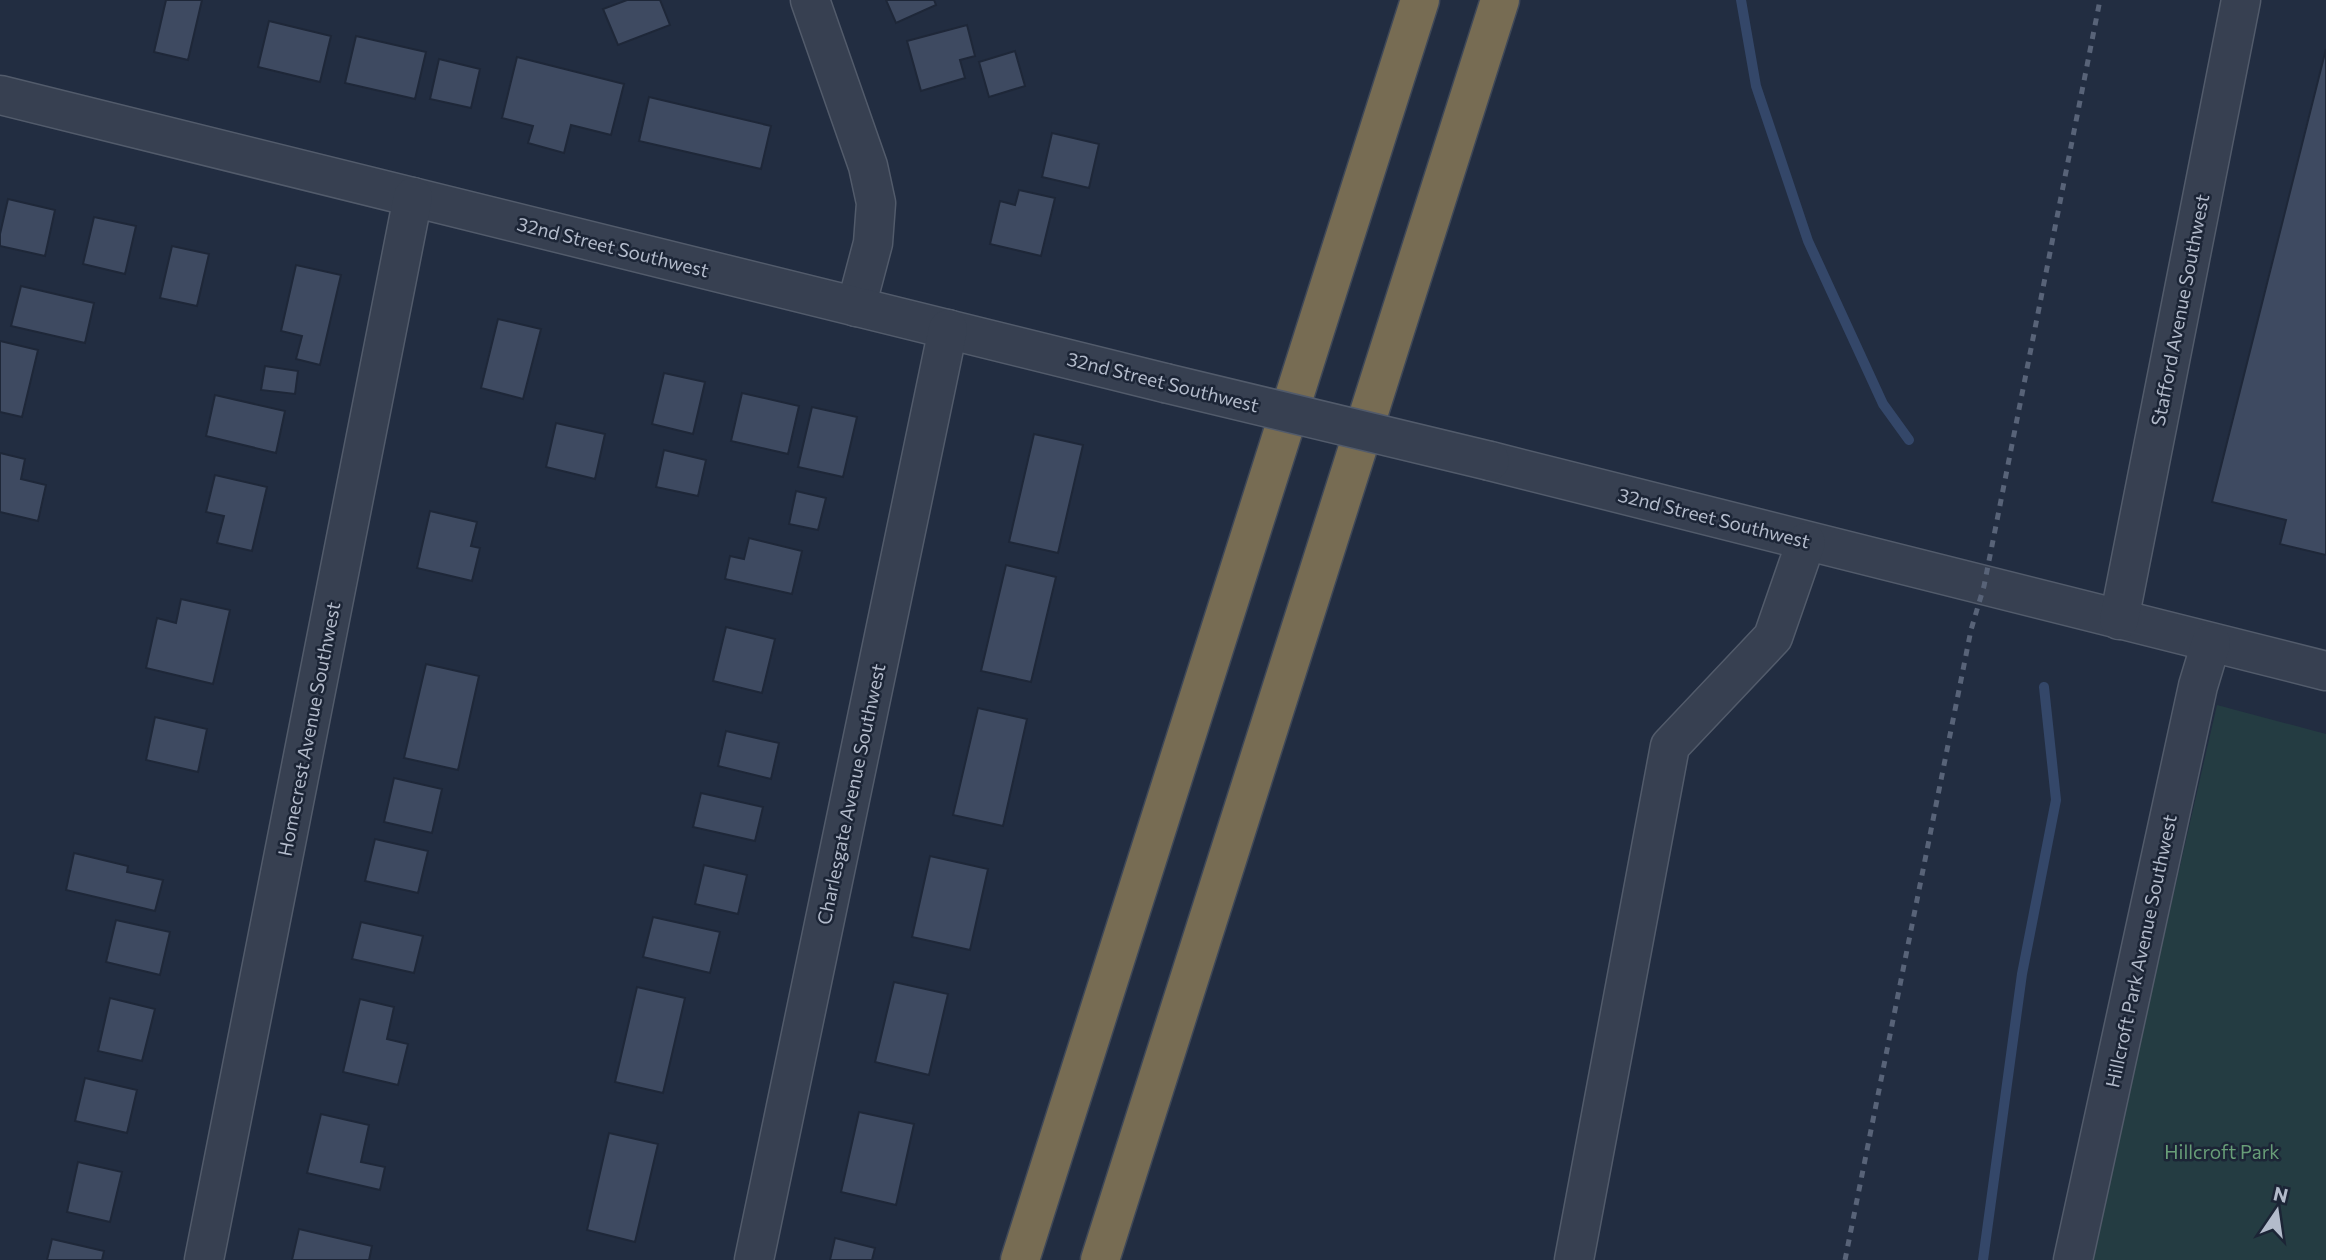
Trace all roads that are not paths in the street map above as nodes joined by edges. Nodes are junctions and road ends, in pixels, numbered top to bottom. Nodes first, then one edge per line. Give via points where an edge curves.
1 (810, 0) edge
2 (1420, 0) edge
3 (1500, 0) edge
4 (2241, 0) edge
5 (0, 95) edge
6 (413, 198) junction
7 (856, 307) junction
8 (948, 329) junction
9 (1806, 542) junction
10 (2119, 620) junction
11 (2211, 643) junction
12 (2326, 671) edge
13 (204, 1260) edge
14 (754, 1260) edge
15 (1020, 1260) edge
16 (1100, 1260) edge
17 (1574, 1260) edge
18 (2073, 1260) edge

1 - 7 street via 868,166 876,203 873,243
2 - 15 highway
3 - 16 highway
4 - 10 street, Stafford Avenue Southwest
5 - 6 street, 32nd Street Southwest
6 - 7 street, 32nd Street Southwest
6 - 13 street, Homecrest Avenue Southwest
7 - 8 street, 32nd Street Southwest
8 - 9 street, 32nd Street Southwest, bridge
8 - 14 street, Charlesgate Avenue Southwest
9 - 10 street, 32nd Street Southwest
9 - 17 street via 1773,637 1670,746
10 - 11 street, 32nd Street Southwest
11 - 12 street, 32nd Street Southwest
11 - 18 street, Hillcroft Park Avenue Southwest

